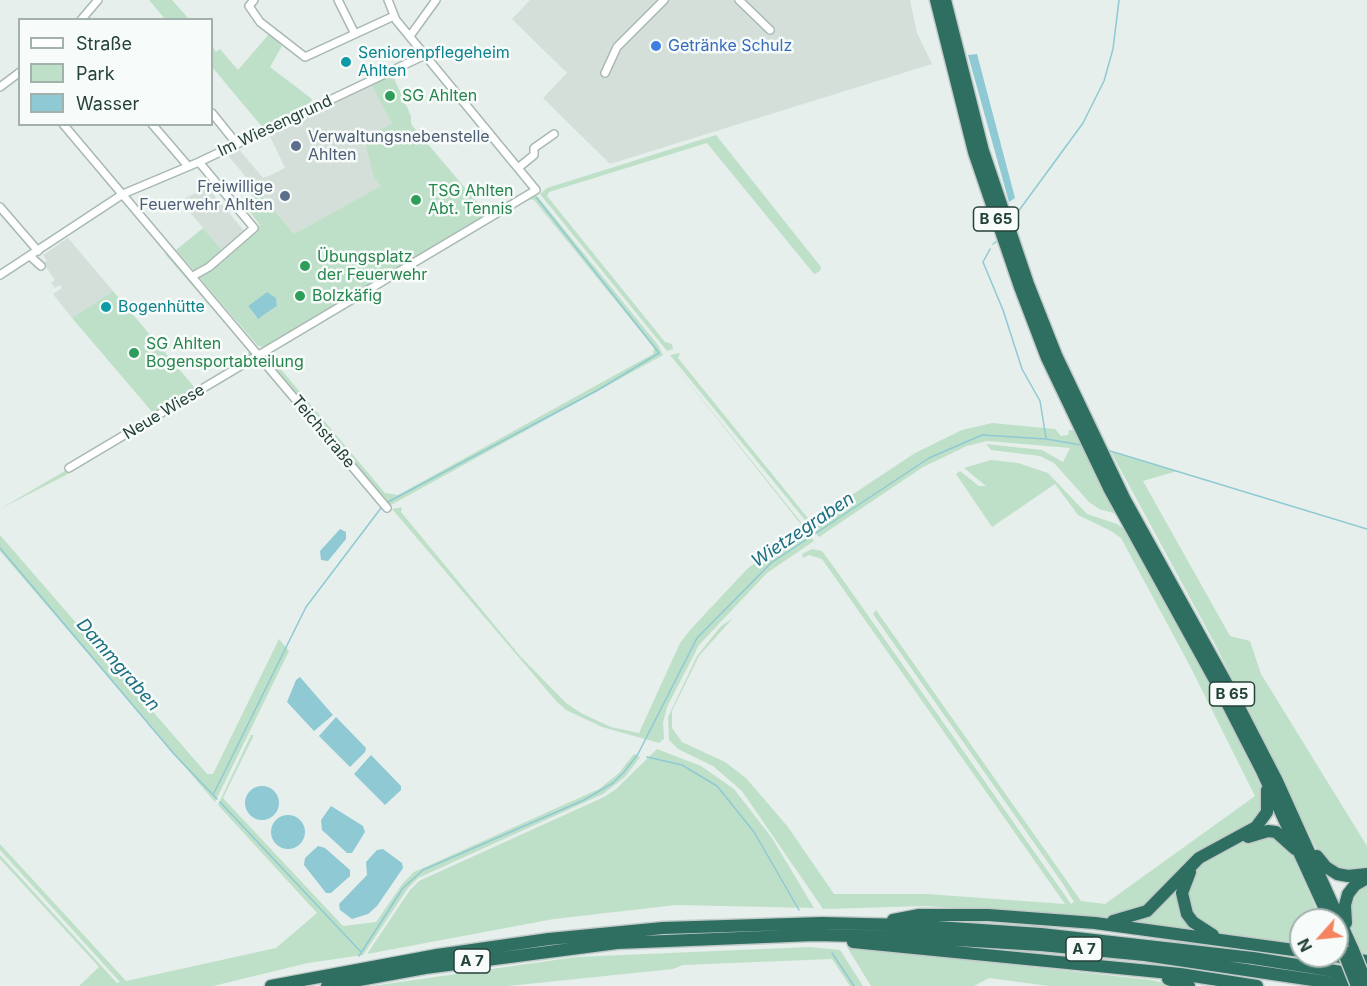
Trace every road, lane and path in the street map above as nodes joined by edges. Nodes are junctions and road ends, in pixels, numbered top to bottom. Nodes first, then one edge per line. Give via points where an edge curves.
1 (98, 0) edge
2 (254, 0) edge
3 (338, 0) edge
4 (388, 0) edge
5 (436, 0) edge
6 (664, 0) edge
7 (739, 0) edge
8 (936, 0) edge
9 (945, 0) edge
10 (394, 16) junction
11 (83, 18) edge
12 (770, 30) dead end
13 (355, 34) junction
14 (410, 36) junction
15 (425, 55) junction
16 (604, 73) dead end
17 (18, 74) edge
18 (0, 87) edge
19 (213, 114) edge
20 (65, 126) edge
21 (155, 126) edge
22 (554, 134) dead end
23 (237, 144) junction
24 (199, 162) junction
25 (188, 166) junction
26 (518, 168) junction
27 (123, 194) junction
28 (0, 207) edge
29 (38, 251) junction
30 (30, 256) junction
31 (41, 266) dead end
32 (0, 275) edge
33 (193, 276) junction
34 (258, 356) junction
35 (1085, 429) junction
36 (1097, 456) junction
37 (69, 468) dead end
38 (387, 508) dead end
39 (1262, 771) junction
40 (1307, 843) junction
41 (1303, 857) junction
42 (1367, 876) edge
43 (1325, 908) edge
44 (1330, 908) edge
45 (1346, 908) edge
46 (1095, 923) junction
47 (874, 924) junction
48 (814, 935) junction
49 (1220, 939) junction
50 (1289, 949) edge
51 (1349, 950) edge
52 (1349, 956) edge
53 (1367, 961) edge
54 (1349, 966) edge
55 (1131, 970) junction
56 (1367, 976) edge
57 (1367, 985) edge
58 (271, 986) edge
59 (327, 986) edge
60 (1189, 986) edge
61 (1257, 986) edge
62 (1355, 986) edge

1 - 11 street
2 - 13 street via 249,6 260,22 305,57
3 - 13 street
4 - 10 street
5 - 14 street
6 - 16 street via 617,47
7 - 12 street
8 - 35 highway, B 65 via 974,152 996,221 1043,347
9 - 35 highway, B 65 via 961,71 1005,221
10 - 13 street
10 - 14 street
14 - 15 street
15 - 23 street, Im Wiesengrund
15 - 26 street
17 - 18 street
19 - 23 street
20 - 27 street, Teichstraße
21 - 25 street
22 - 26 street via 534,148 534,155
23 - 24 street, Im Wiesengrund
24 - 25 street, Im Wiesengrund
24 - 33 street via 254,228
25 - 27 street, Im Wiesengrund
26 - 34 street, Neue Wiese via 536,190
27 - 29 street, Im Wiesengrund
27 - 33 street, Teichstraße
28 - 29 street
29 - 30 street, Im Wiesengrund
30 - 31 street
30 - 32 street, Im Wiesengrund
33 - 34 street, Teichstraße
34 - 37 street, Neue Wiese
34 - 38 street, Teichstraße
35 - 36 highway, B 65
36 - 39 highway, B 65
36 - 40 highway, B 65 via 1229,688
39 - 41 highway, B 65
39 - 46 highway via 1269,801 1267,812 1256,827 1199,858 1147,911
40 - 42 highway via 1322,863 1337,874
40 - 44 highway, B 65
41 - 43 highway, B 65
41 - 49 highway via 1284,837 1268,831 1212,854 1195,867 1184,885 1183,903 1193,922
42 - 45 highway via 1348,894
46 - 47 highway via 944,914
46 - 49 highway
47 - 56 highway, A 7 via 1147,944
47 - 58 highway, A 7 via 711,926 598,934 437,955
48 - 55 highway via 879,946
48 - 59 highway, A 7 via 607,944
48 - 62 highway, A 7 via 1041,945
49 - 50 highway
51 - 53 highway
52 - 57 highway, B 65, bridge
54 - 62 highway, B 65, bridge
55 - 60 highway
55 - 61 highway

